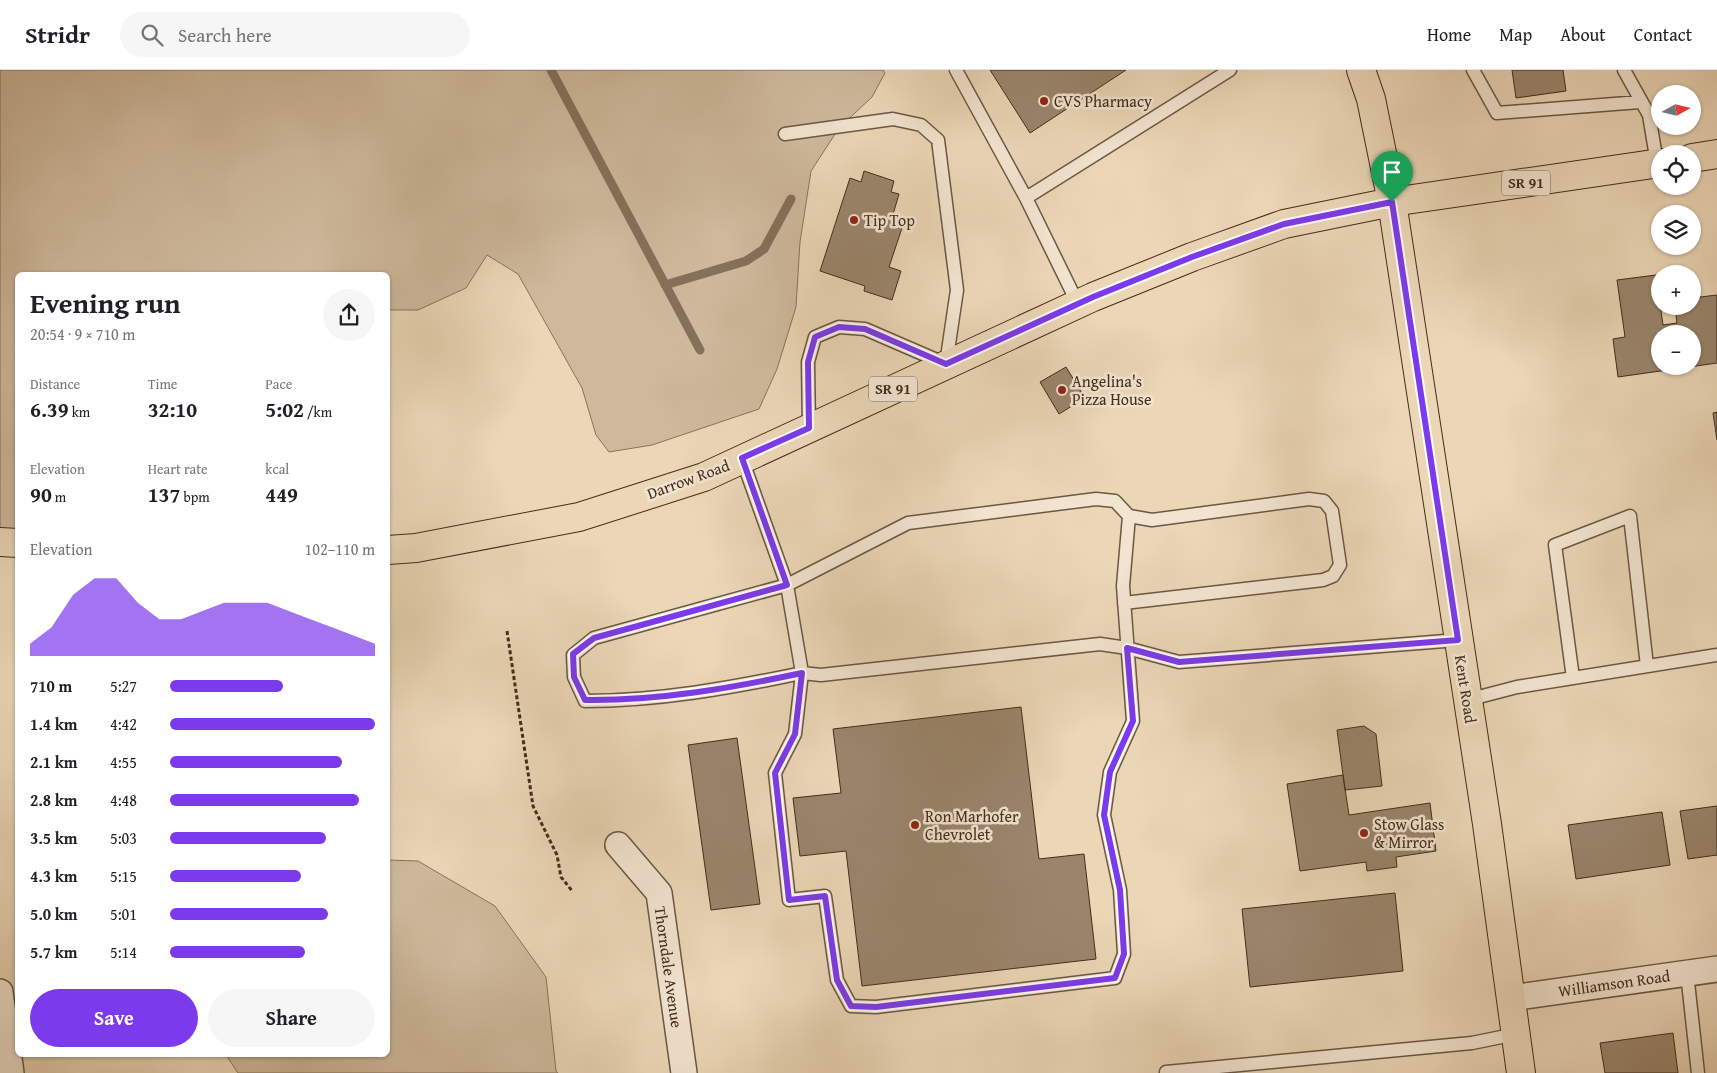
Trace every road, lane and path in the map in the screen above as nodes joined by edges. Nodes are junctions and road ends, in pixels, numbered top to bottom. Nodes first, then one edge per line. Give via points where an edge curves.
1 (956, 70) edge
2 (1230, 70) edge
3 (1362, 70) edge
4 (1473, 70) edge
5 (1624, 70) edge
6 (1640, 102) junction
7 (785, 134) dead end
8 (1654, 145) edge
9 (1717, 154) edge
10 (1701, 157) edge
11 (1651, 164) edge
12 (1026, 198) junction
13 (1392, 202) junction
14 (1078, 304) junction
15 (946, 364) junction
16 (809, 428) junction
17 (742, 458) junction
18 (1129, 516) junction
19 (0, 542) edge
20 (15, 543) edge
21 (390, 550) edge
22 (787, 585) junction
23 (1124, 603) junction
24 (507, 631) dead end
25 (1458, 640) junction
26 (1127, 648) junction
27 (1717, 655) edge
28 (1647, 666) junction
29 (802, 673) junction
30 (1573, 678) junction
31 (1467, 700) junction
32 (618, 844) dead end
33 (573, 892) dead end
34 (1717, 969) edge
35 (1687, 973) junction
36 (0, 992) edge
37 (1512, 998) junction
38 (1516, 1034) junction
39 (1166, 1072) dead end
40 (11, 1073) edge
41 (684, 1073) edge
42 (1521, 1073) edge
43 (1698, 1073) edge

1 - 12 lane
2 - 12 lane
3 - 13 main road, Kent Road
4 - 6 lane via 1497,113
5 - 6 lane
6 - 8 lane via 1648,115
7 - 15 lane via 893,119 921,125 938,140 957,290
9 - 10 main road
11 - 13 main road, Darrow Road / SR 91
12 - 14 lane
13 - 14 main road, Darrow Road / SR 91 via 1284,224 1192,257
13 - 25 main road, Kent Road
14 - 15 main road, Darrow Road / SR 91
15 - 16 main road, Darrow Road / SR 91
15 - 16 lane via 865,329 839,327 815,337 808,362
16 - 17 main road, Darrow Road / SR 91
17 - 21 main road, Darrow Road / SR 91 via 704,477 579,517 416,548
17 - 22 lane
18 - 22 lane via 1116,501 1096,499 908,523
18 - 23 lane
18 - 23 lane via 1152,520 1309,499 1324,501 1332,511 1340,565 1333,576 1323,580
19 - 20 main road
22 - 29 lane
22 - 29 lane via 594,638 573,654 574,677 585,700 625,701 742,686
23 - 26 lane
24 - 33 path via 533,806 556,855 561,876
25 - 26 lane via 1179,662
25 - 31 main road, Kent Road
26 - 29 lane via 1100,644 821,675
26 - 29 lane via 1133,721 1110,772 1104,815 1120,890 1124,954 1115,978 876,1007 851,1006 837,980 825,896 789,900 775,773 795,734
27 - 28 lane
28 - 30 lane
28 - 30 lane via 1630,516 1555,545
30 - 31 lane via 1517,687
31 - 37 main road, Kent Road
32 - 41 street, Thorndale Avenue via 659,892
34 - 35 street, Williamson Road
35 - 37 street, Williamson Road
35 - 43 lane
36 - 40 street
37 - 38 main road, Kent Road
38 - 39 lane via 1472,1043
38 - 42 main road, Kent Road

